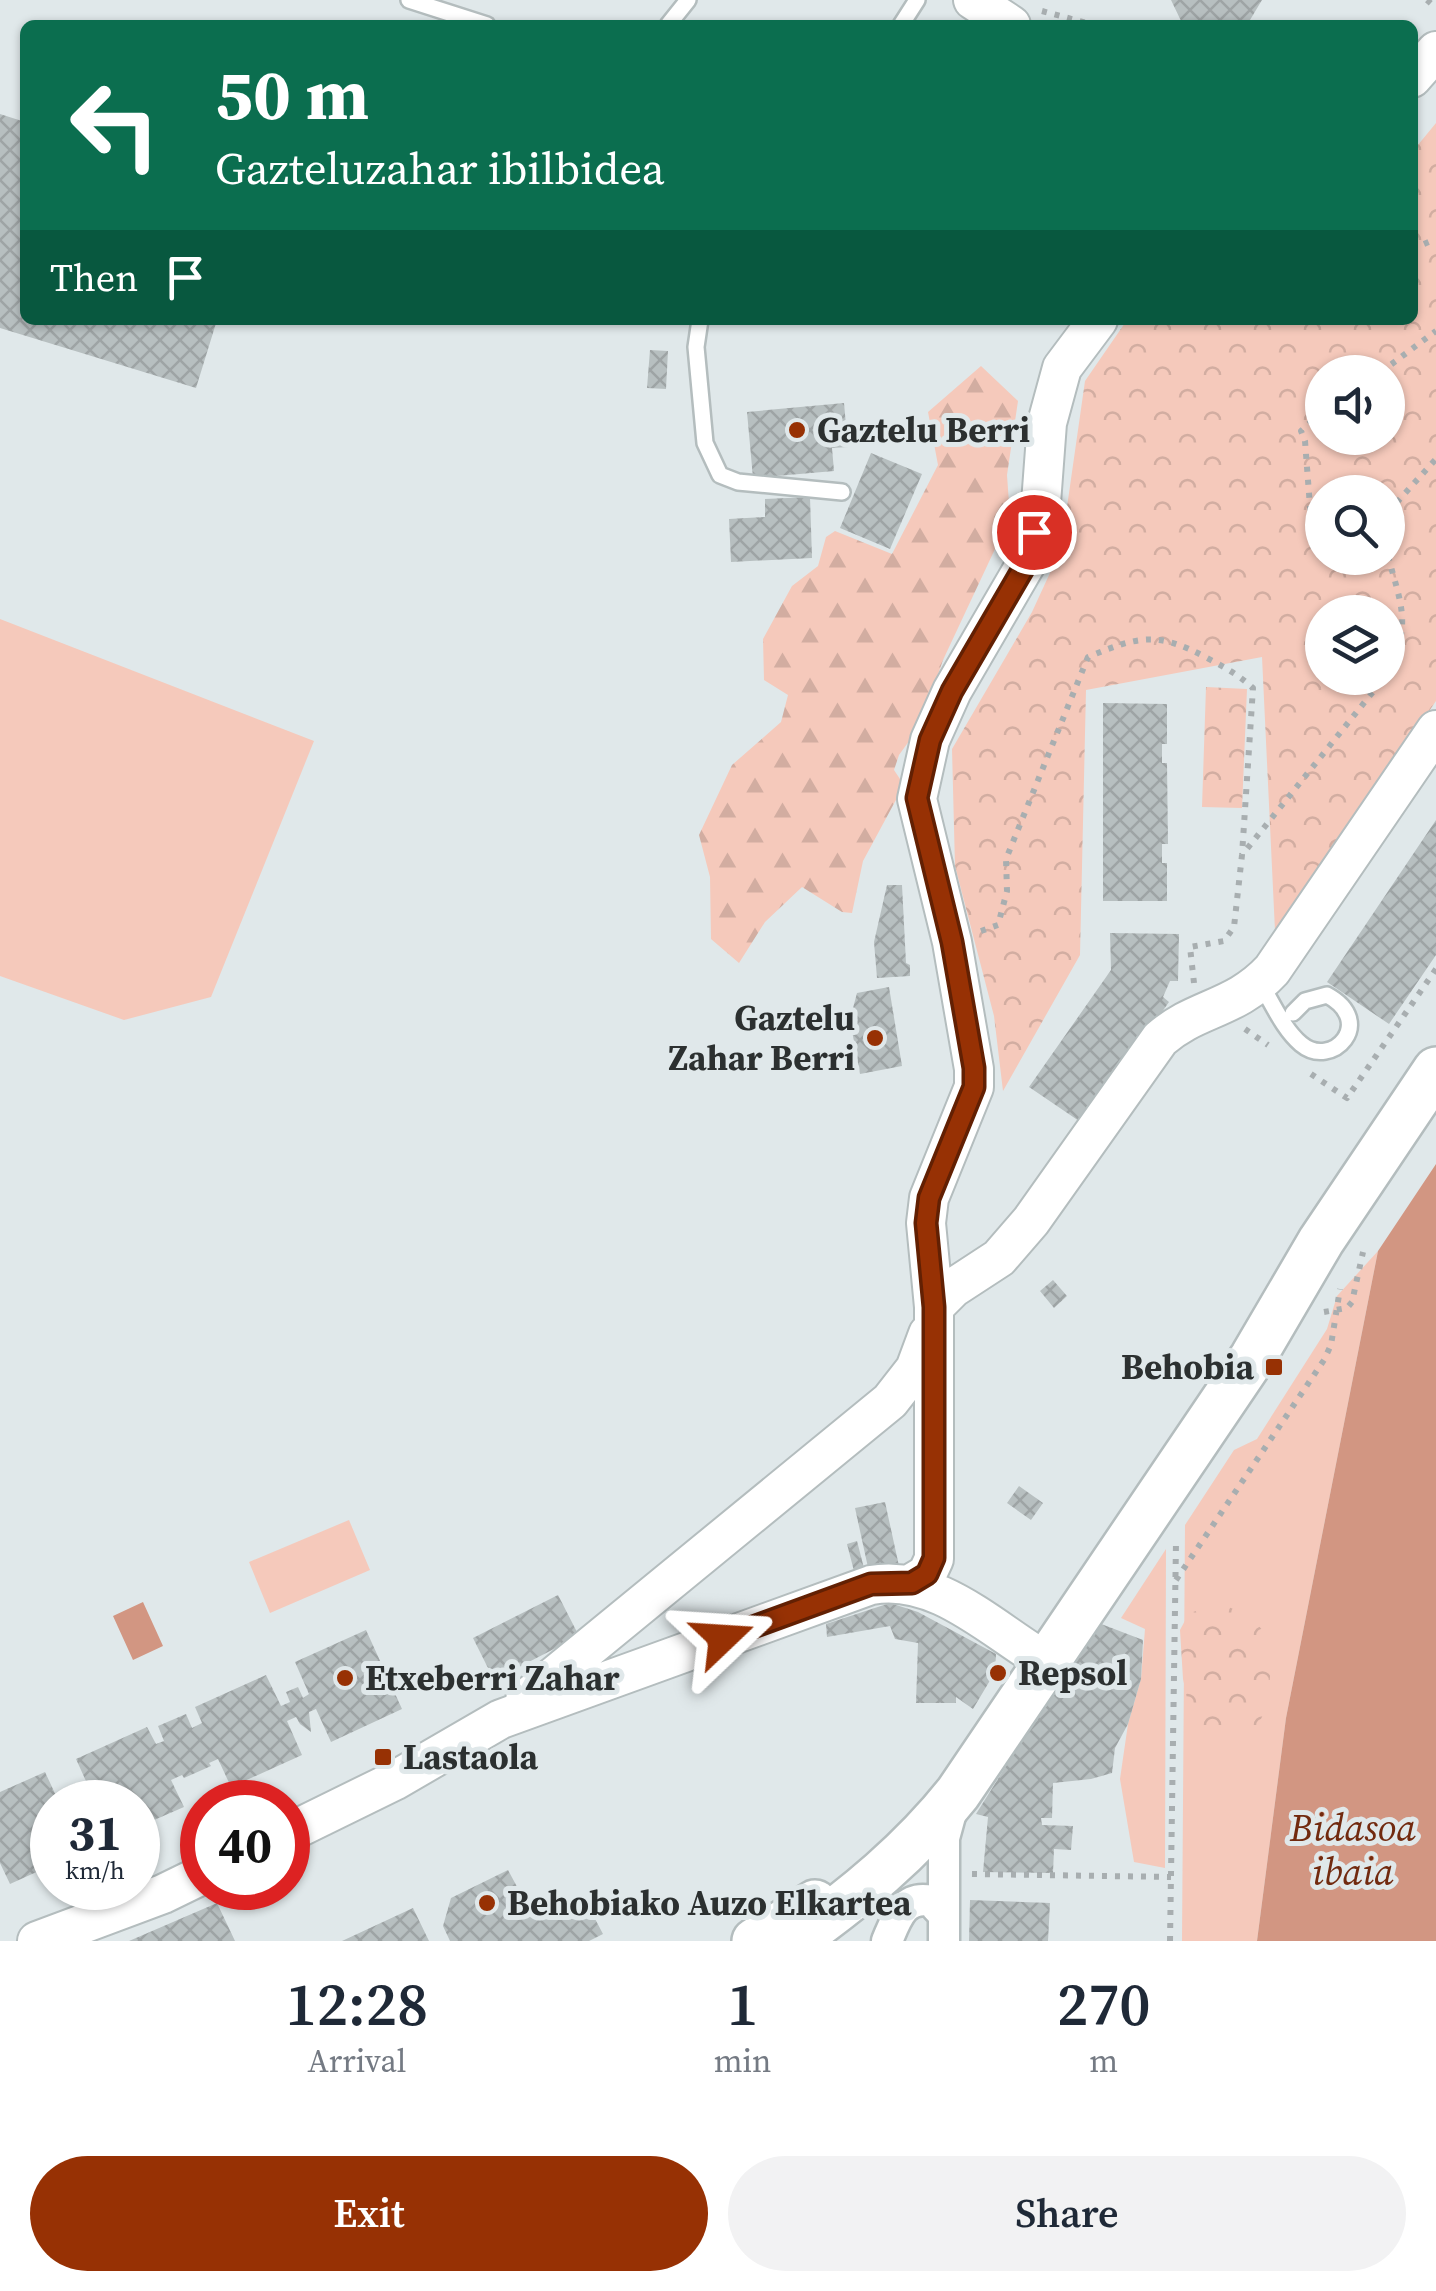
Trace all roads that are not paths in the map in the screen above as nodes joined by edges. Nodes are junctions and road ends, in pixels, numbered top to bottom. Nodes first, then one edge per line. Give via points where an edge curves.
1 (409, 0) edge
2 (688, 0) edge
3 (973, 0) edge
4 (1017, 16) edge
5 (471, 20) edge
6 (672, 20) edge
7 (1436, 51) edge
8 (1418, 71) edge
9 (699, 325) edge
10 (1094, 325) edge
11 (842, 492) dead end
12 (1436, 730) edge
13 (1260, 983) junction
14 (1293, 1013) dead end
15 (1436, 1070) edge
16 (1332, 1260) junction
17 (934, 1307) junction
18 (912, 1583) junction
19 (1031, 1652) junction
20 (501, 1719) junction
21 (958, 1793) junction
22 (310, 1822) edge
23 (863, 1876) junction
24 (180, 1886) edge
25 (944, 1928) edge
26 (37, 1941) edge
27 (755, 1941) edge
28 (794, 1941) edge
29 (887, 1941) edge

1 - 5 lane
2 - 6 lane
3 - 4 street
7 - 8 street
9 - 11 lane via 705,442 720,474 738,482
10 - 17 street via 1062,368 1046,423 1041,503 1027,562 952,691 930,740 917,798 952,942 974,1087 929,1198
12 - 13 street
13 - 14 lane via 1309,1049 1334,1048 1352,1023 1328,995 1313,997
13 - 17 street via 1160,1039 999,1258
15 - 16 main road
16 - 19 main road via 1238,1347
16 - 21 main road via 1253,1357
17 - 18 street via 934,1558 927,1574
17 - 20 street via 914,1370 890,1400
18 - 19 street
18 - 20 street via 871,1584
19 - 23 main road via 937,1786
20 - 22 street
21 - 23 main road via 907,1850
21 - 25 street via 944,1838
23 - 27 main road
23 - 28 main road
24 - 26 street
25 - 29 street via 931,1901 912,1901

